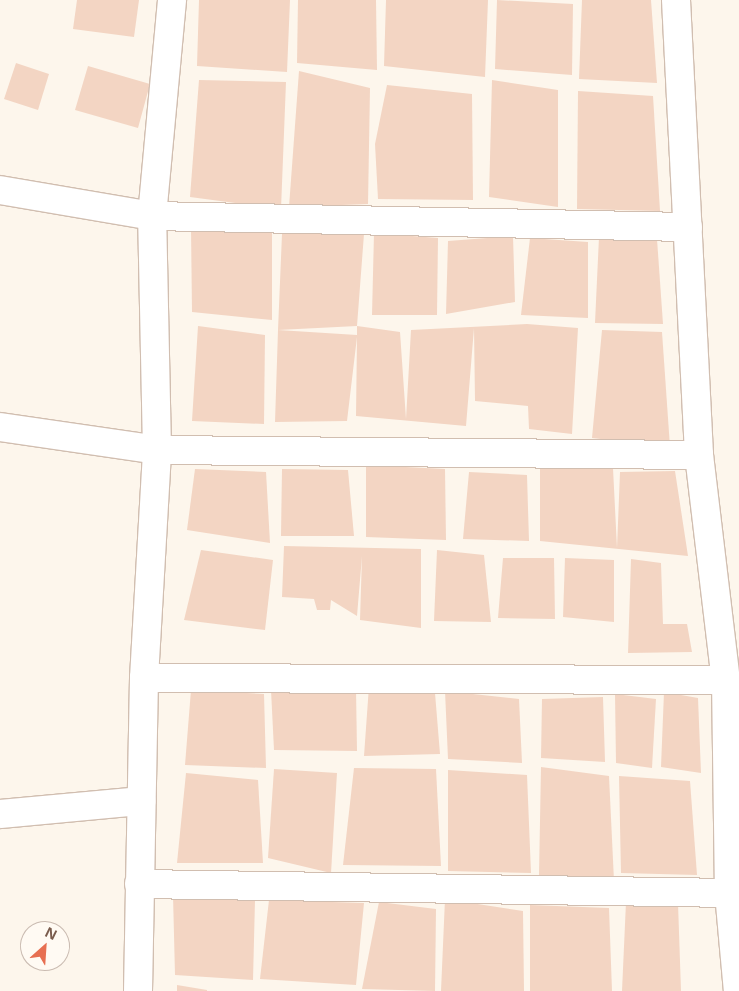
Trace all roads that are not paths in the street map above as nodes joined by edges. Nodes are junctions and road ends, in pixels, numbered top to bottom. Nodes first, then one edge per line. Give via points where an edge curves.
1 (172, 0) edge
2 (676, 0) edge
3 (0, 190) edge
4 (152, 216) junction
5 (688, 227) junction
6 (0, 427) edge
7 (157, 450) junction
8 (699, 455) junction
9 (144, 678) junction
10 (726, 680) junction
11 (141, 801) junction
12 (0, 814) edge
13 (139, 884) junction
14 (729, 892) junction
15 (138, 991) edge
16 (719, 991) edge
17 (738, 991) edge

1 - 4 street
2 - 5 street
3 - 4 street
4 - 5 street
4 - 7 street
5 - 8 street
6 - 7 street
7 - 8 street
7 - 9 street
8 - 10 street
9 - 10 street
9 - 11 street
10 - 14 street
11 - 12 street
11 - 13 street
13 - 14 street
13 - 15 street
14 - 16 street
14 - 17 street

